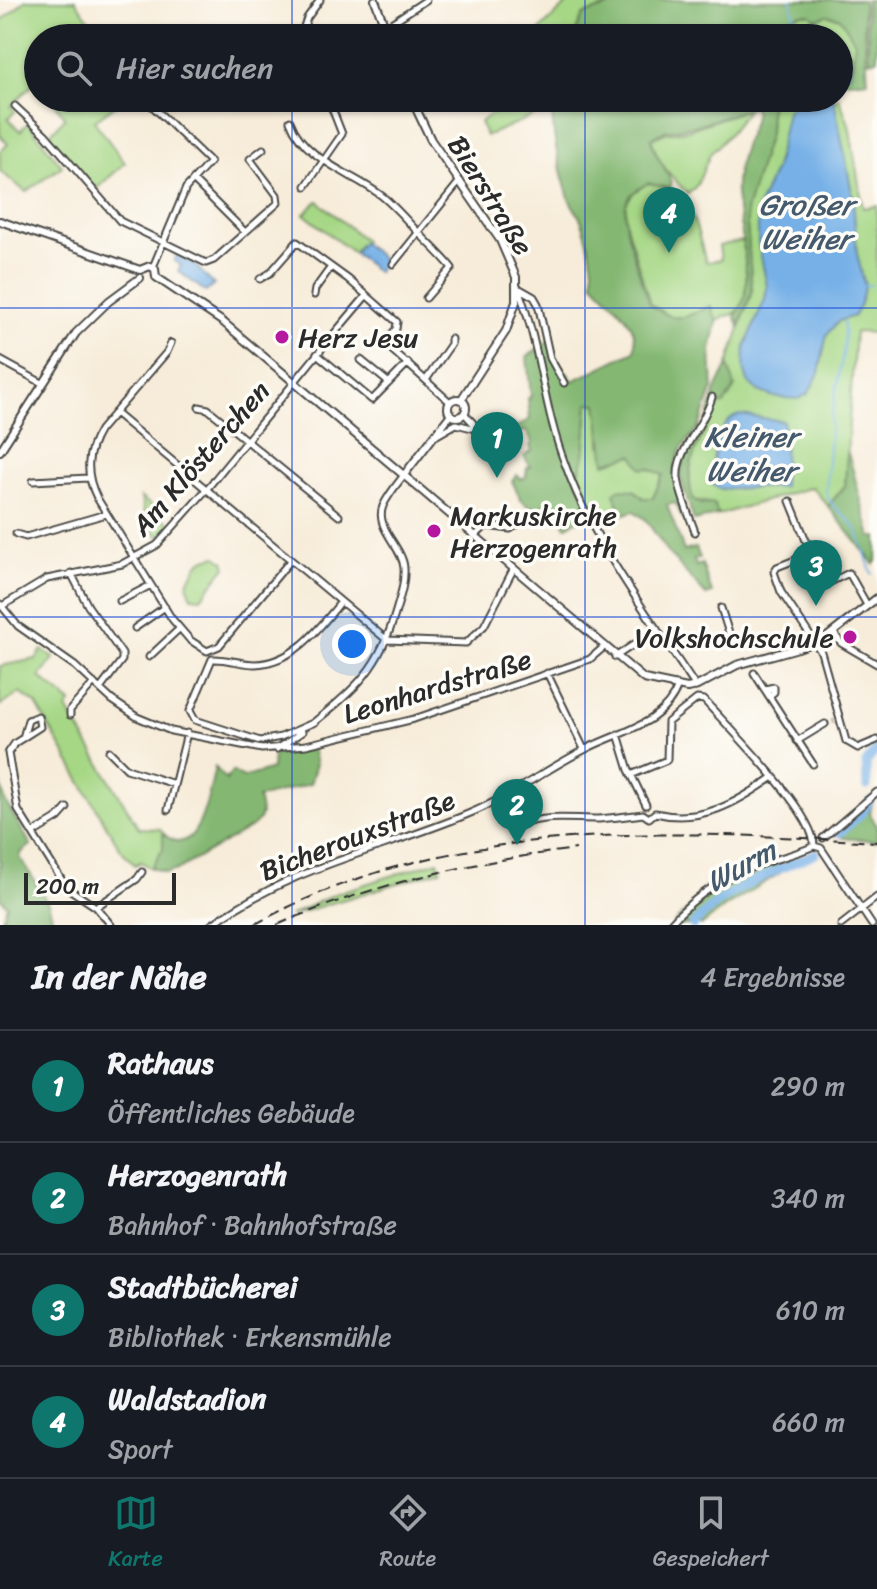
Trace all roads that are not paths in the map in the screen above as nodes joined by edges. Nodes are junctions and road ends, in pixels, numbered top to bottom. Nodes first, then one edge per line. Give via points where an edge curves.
1 (320, 0) edge
2 (375, 0) edge
3 (426, 0) edge
4 (305, 24) edge
5 (384, 24) edge
6 (390, 24) edge
7 (15, 106) dead end
8 (158, 112) edge
9 (335, 112) edge
10 (418, 112) edge
11 (290, 121) dead end
12 (263, 149) dead end
13 (250, 159) junction
14 (325, 161) junction
15 (243, 164) dead end
16 (193, 180) junction
17 (460, 181) junction
18 (306, 186) dead end
19 (0, 221) edge
20 (245, 232) junction
21 (418, 233) junction
22 (165, 243) junction
23 (393, 264) dead end
24 (153, 267) junction
25 (331, 267) junction
26 (147, 278) junction
27 (260, 279) dead end
28 (517, 285) junction
29 (314, 295) dead end
30 (366, 296) junction
31 (426, 298) dead end
32 (451, 339) dead end
33 (171, 343) dead end
34 (317, 354) junction
35 (0, 360) edge
36 (361, 360) dead end
37 (408, 363) junction
38 (426, 380) junction
39 (294, 382) junction
40 (42, 383) junction
41 (389, 383) junction
42 (564, 383) dead end
43 (712, 397) dead end
44 (461, 400) junction
45 (450, 402) junction
46 (199, 407) dead end
47 (115, 413) junction
48 (464, 413) junction
49 (451, 414) junction
50 (433, 438) junction
51 (247, 441) junction
52 (0, 451) edge
53 (404, 475) junction
54 (88, 478) junction
55 (33, 481) dead end
56 (206, 490) junction
57 (790, 501) dead end
58 (106, 514) junction
59 (534, 515) dead end
60 (339, 516) dead end
61 (695, 532) dead end
62 (16, 534) dead end
63 (474, 537) junction
64 (813, 553) junction
65 (134, 559) junction
66 (290, 561) junction
67 (513, 570) junction
68 (71, 573) junction
69 (151, 585) junction
70 (877, 598) edge
71 (120, 601) dead end
72 (340, 603) junction
73 (1, 605) edge
74 (868, 606) junction
75 (165, 607) junction
76 (721, 608) dead end
77 (135, 628) dead end
78 (179, 629) junction
79 (657, 629) junction
80 (834, 633) junction
81 (387, 640) junction
82 (815, 642) junction
83 (732, 643) dead end
84 (604, 647) junction
85 (149, 657) dead end
86 (615, 657) junction
87 (877, 664) edge
88 (547, 673) junction
89 (754, 673) dead end
90 (94, 683) junction
91 (678, 686) junction
92 (696, 687) junction
93 (100, 689) junction
94 (70, 715) dead end
95 (315, 722) junction
96 (825, 724) tunnel mouth
97 (189, 734) junction
98 (618, 734) junction
99 (23, 738) dead end
100 (877, 740) edge
101 (797, 741) junction
102 (277, 749) junction
103 (584, 749) junction
104 (109, 751) dead end
105 (813, 764) dead end
106 (631, 775) junction
107 (772, 778) junction
108 (174, 784) junction
109 (877, 792) edge
110 (510, 793) junction
111 (646, 805) junction
112 (67, 808) dead end
113 (168, 810) dead end
114 (655, 813) junction
115 (643, 814) junction
116 (33, 833) junction
117 (818, 843) junction
118 (142, 872) dead end
119 (877, 897) edge
120 (96, 907) junction
121 (860, 911) junction
122 (111, 925) edge
123 (211, 925) edge
124 (669, 925) edge
125 (841, 925) edge
126 (872, 925) edge

1 - 4 street
2 - 5 main road
3 - 6 street
7 - 22 street via 117,219
8 - 16 street via 210,162
9 - 14 street via 343,130
10 - 17 main road, Bierstraße
11 - 14 street
12 - 13 street
13 - 15 street
13 - 20 street via 279,201
14 - 18 street
14 - 21 street via 378,193
16 - 20 street
16 - 22 street
17 - 21 street
17 - 28 main road, Bierstraße via 503,245
19 - 26 main road
20 - 22 street via 206,263
21 - 23 street
21 - 31 street via 452,268
22 - 24 street
24 - 26 main road
24 - 26 main road via 145,266
25 - 27 street via 297,242
25 - 29 street
25 - 30 street
26 - 39 main road via 215,315
26 - 40 main road via 83,325
28 - 42 street via 538,304 550,358
28 - 44 main road, Bierstraße via 506,331
28 - 79 street via 576,495
30 - 34 street, Am Klösterchen
30 - 37 street via 397,322 384,343
32 - 38 street
33 - 47 street
34 - 39 street, Am Klösterchen
34 - 41 street via 370,399
35 - 40 street
36 - 41 street
37 - 38 street
37 - 41 street
38 - 45 street
39 - 51 street, Am Klösterchen
39 - 53 main road
40 - 52 main road
43 - 61 street via 678,468
44 - 45 main road
44 - 48 main road
45 - 49 main road
46 - 51 street
47 - 54 street via 94,442
47 - 56 street
48 - 49 main road
48 - 50 street via 477,432 456,424
49 - 50 main road
50 - 53 main road
51 - 56 street, Am Klösterchen
51 - 60 street
53 - 63 main road
53 - 81 street via 382,510 404,570
54 - 55 street
54 - 58 street
56 - 65 street, Am Klösterchen via 161,542
56 - 66 street
57 - 64 street
58 - 62 street via 26,537
58 - 65 street
59 - 63 street via 510,529 486,526
63 - 67 main road
64 - 74 street via 824,585 849,573
64 - 82 street via 779,565 774,572 781,592
65 - 68 street, Am Klösterchen
65 - 69 street
66 - 72 street
66 - 78 street via 212,651
67 - 81 street via 484,626 466,643
67 - 84 main road
68 - 73 street, Am Klösterchen via 39,582
68 - 93 street via 123,657
69 - 71 street
69 - 75 street
70 - 74 main road
72 - 81 street
72 - 95 street via 309,638 280,659 255,664 209,661 190,711 195,720 260,741
73 - 90 street, Leonhardstraße via 18,626
74 - 80 main road
75 - 77 street
75 - 78 street
76 - 83 street
78 - 85 street
79 - 86 street
79 - 92 street
80 - 82 main road
80 - 87 street via 841,643
81 - 95 street via 366,677
82 - 92 main road via 737,665
82 - 100 street via 846,741 858,748
84 - 86 main road
84 - 88 street, Leonhardstraße via 590,659
86 - 91 main road via 640,677
88 - 102 street, Leonhardstraße via 414,719
88 - 103 street
89 - 101 street
90 - 93 street, Leonhardstraße
90 - 94 street
91 - 92 main road
91 - 98 street, Bicherouxstraße via 660,714
93 - 97 street, Leonhardstraße via 137,717
95 - 102 street
96 - 101 street
97 - 102 street, Leonhardstraße
97 - 108 street
98 - 103 street, Bicherouxstraße
98 - 106 street
99 - 116 street via 10,748 9,766 18,810
101 - 105 street
103 - 110 street, Bicherouxstraße
104 - 108 street via 127,769
106 - 107 street via 667,760 668,722 697,699 704,700
106 - 111 street
107 - 114 street via 716,811
107 - 117 street via 796,802
108 - 113 street
109 - 117 street
110 - 115 street via 521,824 530,819
110 - 123 street, Bicherouxstraße via 470,814 278,883
111 - 114 street
111 - 115 street
112 - 116 street
114 - 115 street via 649,818
116 - 120 street via 66,887
117 - 121 street
117 - 124 street via 711,886
118 - 120 street
119 - 121 street
120 - 122 street
121 - 125 street
121 - 126 street

